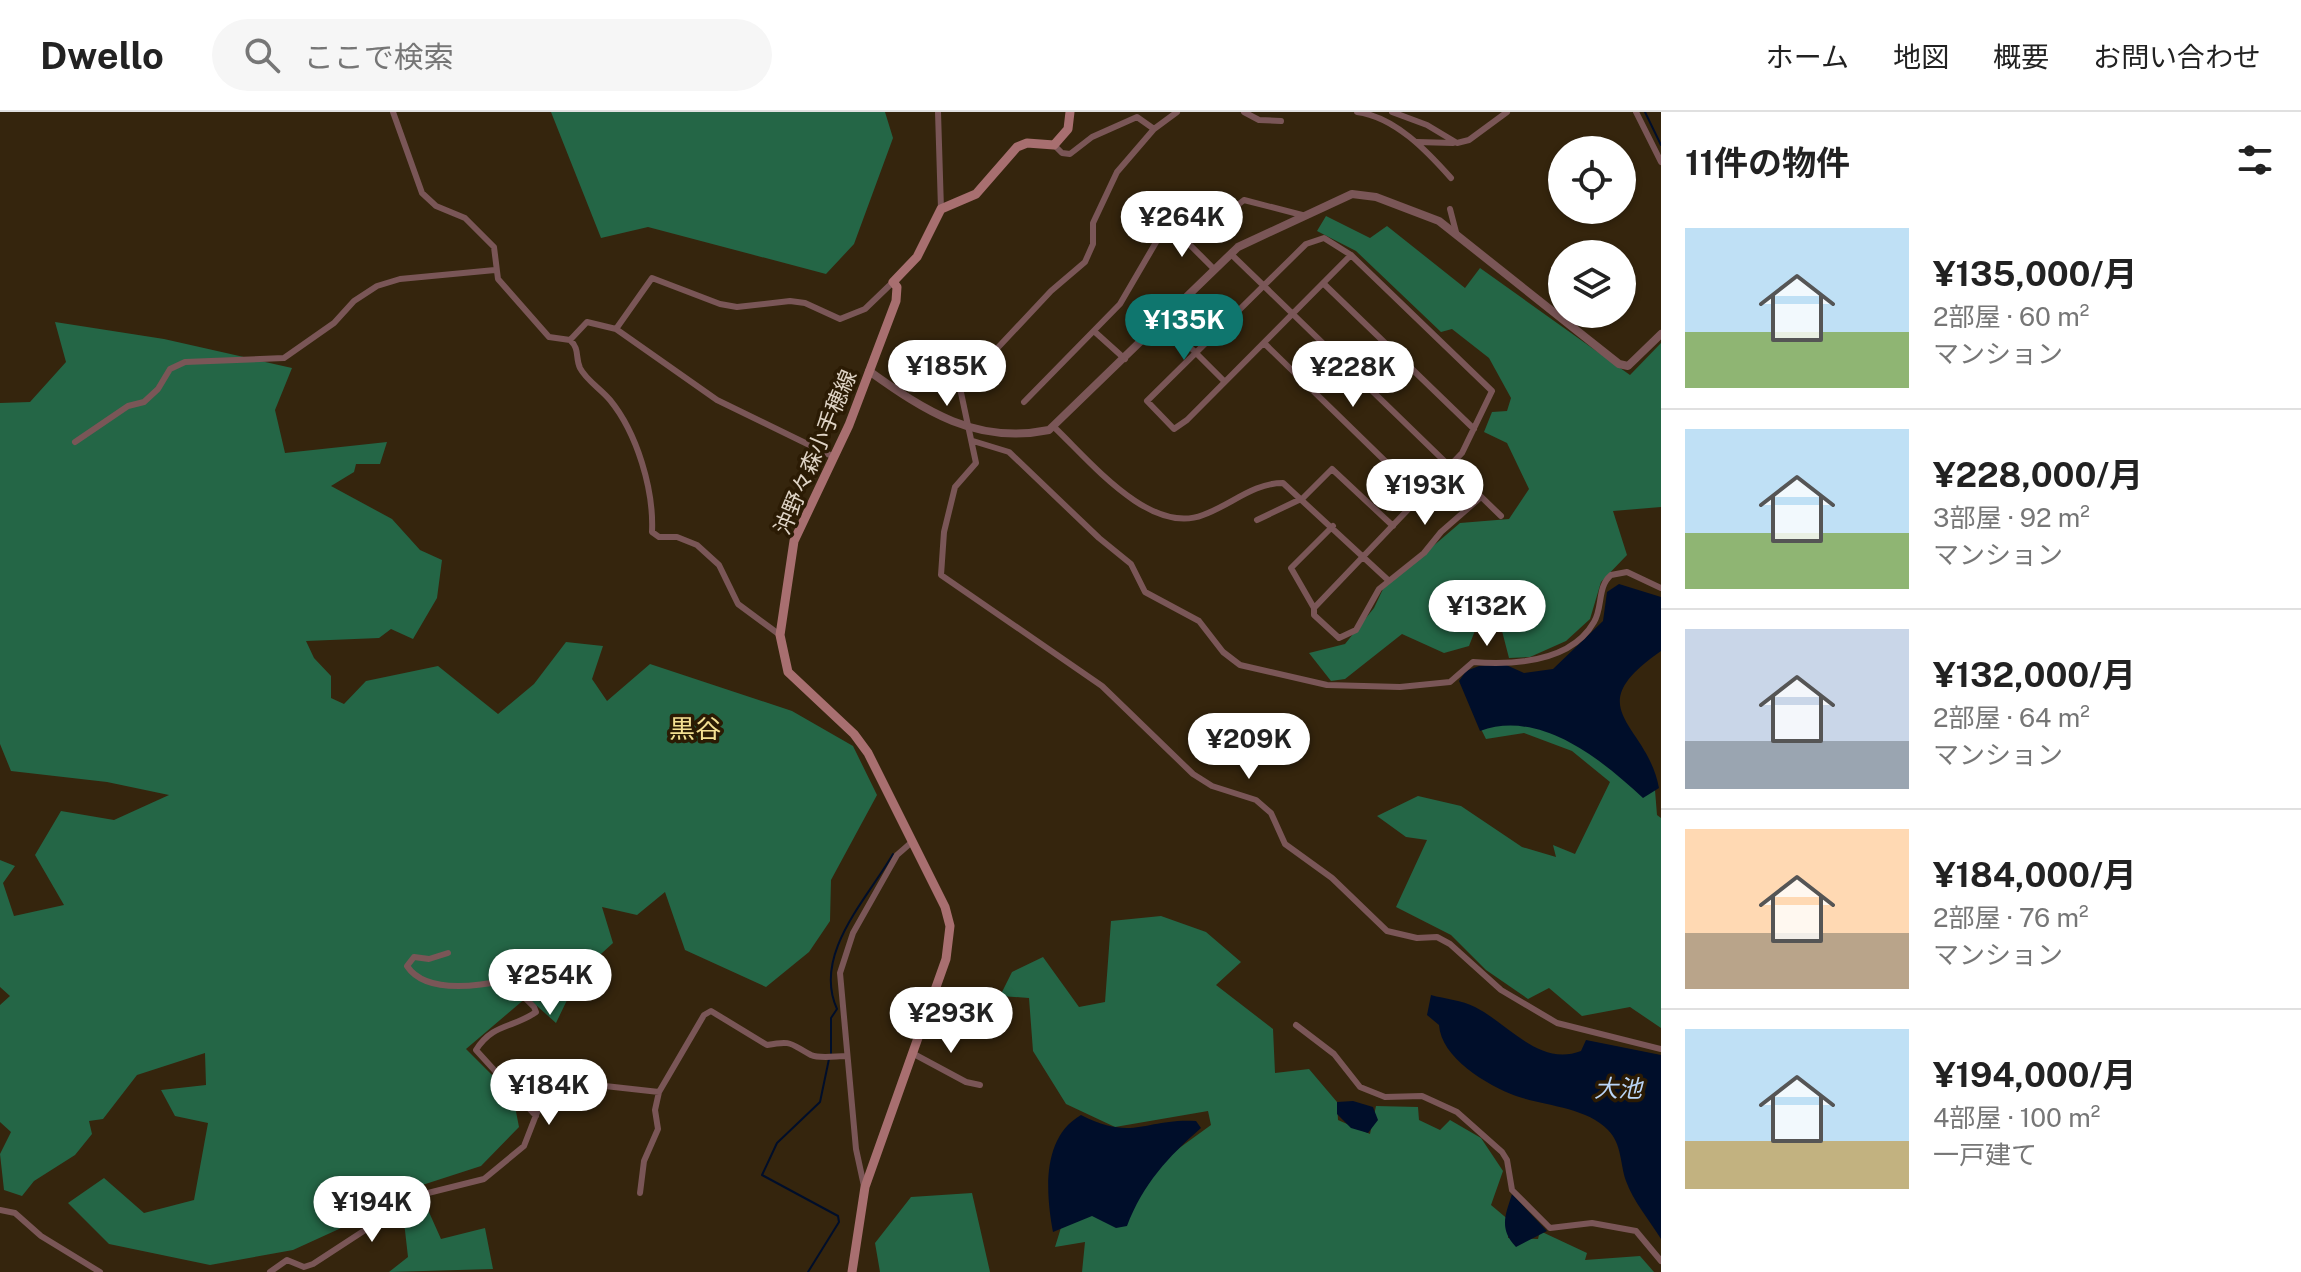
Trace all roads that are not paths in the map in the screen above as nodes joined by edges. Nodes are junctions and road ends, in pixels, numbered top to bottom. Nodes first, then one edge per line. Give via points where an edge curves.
1 (393, 112) edge
2 (938, 112) edge
3 (1070, 112) edge
4 (1177, 112) edge
5 (1244, 112) edge
6 (1357, 112) edge
7 (1392, 112) edge
8 (1507, 112) edge
9 (1636, 112) edge
10 (1281, 121) dead end
11 (1154, 129) junction
12 (1417, 142) junction
13 (1457, 143) junction
14 (1054, 145) junction
15 (1661, 162) edge
16 (1451, 178) dead end
17 (941, 209) junction
18 (1450, 209) dead end
19 (1306, 216) junction
20 (1171, 226) junction
21 (1457, 236) junction
22 (1231, 254) junction
23 (1351, 255) junction
24 (495, 270) junction
25 (1215, 270) junction
26 (893, 282) junction
27 (1323, 283) junction
28 (1263, 285) junction
29 (1292, 314) junction
30 (1164, 321) junction
31 (616, 329) junction
32 (1095, 332) junction
33 (1661, 334) edge
34 (570, 340) junction
35 (1264, 343) junction
36 (1195, 352) junction
37 (1125, 359) junction
38 (869, 371) junction
39 (1225, 382) junction
40 (1024, 402) dead end
41 (967, 426) junction
42 (1055, 428) junction
43 (1474, 429) junction
44 (973, 441) junction
45 (75, 442) dead end
46 (834, 457) junction
47 (1450, 467) junction
48 (1422, 497) junction
49 (1481, 497) junction
50 (1303, 498) junction
51 (1501, 516) dead end
52 (1257, 520) dead end
53 (1333, 526) junction
54 (1393, 526) junction
55 (1364, 556) junction
56 (1388, 580) junction
57 (1661, 588) edge
58 (1314, 608) junction
59 (780, 635) junction
60 (913, 841) junction
61 (448, 953) dead end
62 (1296, 1025) dead end
63 (1661, 1049) edge
64 (912, 1053) junction
65 (846, 1056) junction
66 (980, 1085) dead end
67 (659, 1092) junction
68 (536, 1116) junction
69 (865, 1187) junction
70 (640, 1193) dead end
71 (0, 1210) edge
72 (1661, 1261) edge
73 (100, 1272) edge
74 (270, 1272) edge
75 (852, 1272) edge

1 - 24 street via 422,193 476,228 494,247
2 - 17 street
3 - 14 main road via 1068,129
4 - 11 street
5 - 10 street via 1259,120
6 - 12 street via 1369,113
7 - 13 street
8 - 13 street
9 - 15 street
11 - 14 street via 1137,117 1092,137 1070,154
11 - 41 street via 1117,172 1093,223 1092,252 1085,262 960,388
12 - 13 street
12 - 16 street
14 - 17 main road via 1017,147 976,194
17 - 26 main road via 917,257
18 - 21 street
19 - 20 street via 1244,200 1215,223 1190,216
19 - 21 street via 1341,198 1364,194 1422,212
19 - 22 street
20 - 25 street
20 - 32 street via 1162,232 1120,304
21 - 33 street via 1619,364 1628,366
22 - 25 street
22 - 28 street
23 - 27 street
23 - 28 street via 1324,238 1306,244
23 - 43 street via 1492,391
24 - 34 street via 511,298 549,337
24 - 45 street via 377,286 284,358 185,362 170,369 144,402 128,406
25 - 30 street
26 - 31 street via 865,309 840,319 790,301 720,304 652,278
26 - 38 main road, 沖野々森小手穂線 via 898,294
27 - 29 street
27 - 43 street
28 - 29 street
28 - 36 street
29 - 35 street
29 - 47 street
30 - 36 street
30 - 37 street
31 - 34 street via 587,322
31 - 46 street via 717,400
32 - 37 street
32 - 40 street
34 - 59 street via 580,368 622,419 642,466 653,508 652,532 697,545 719,565 738,604
35 - 39 street
35 - 48 street
36 - 39 street
36 - 39 street via 1147,401 1174,429
37 - 42 street
38 - 41 street via 934,416
38 - 46 main road, 沖野々森小手穂線
41 - 42 street via 998,434
41 - 44 street
42 - 50 street via 1132,501 1182,519 1205,515 1271,483 1283,483
43 - 47 street
44 - 57 street via 1009,452 1131,564 1145,592 1199,621 1231,660 1293,679 1400,687 1450,682 1473,662 1544,658 1577,641 1594,622 1611,575 1627,572
44 - 63 street via 976,466 955,487 949,510 939,572 944,580 1092,678 1193,774 1256,800 1271,813 1285,844 1332,878 1387,931 1437,937 1450,944 1501,990 1557,1023
46 - 59 main road, 沖野々森小手穂線 via 794,541
47 - 48 street
47 - 49 street
48 - 54 street
49 - 51 street
49 - 56 street
50 - 52 street
50 - 53 street
50 - 54 street via 1332,469
53 - 55 street
53 - 58 street via 1291,568
54 - 55 street
55 - 56 street
55 - 58 street
56 - 58 street via 1346,637 1339,638 1314,615
59 - 60 main road, 沖野々森小手穂線 via 788,672 861,744
60 - 64 main road, 沖野々森小手穂線 via 945,907 950,935
60 - 65 street via 897,855 844,956 840,973
61 - 68 street via 414,957 407,966 446,986 507,980 534,1007 536,1012 527,1018 498,1026 476,1050
62 - 72 street via 1334,1054 1360,1087 1385,1097 1422,1096 1457,1112 1502,1152 1512,1190 1550,1228 1592,1223 1636,1231
64 - 66 street
64 - 69 main road, 沖野々森小手穂線
65 - 67 street via 812,1055 786,1041 767,1045 711,1011 691,1030
65 - 69 street
67 - 68 street via 605,1086 577,1091 547,1102
67 - 70 street via 658,1129 644,1161
68 - 74 street via 524,1146 484,1179 408,1202 313,1264 304,1267 287,1260
69 - 75 main road, 沖野々森小手穂線
71 - 73 street via 15,1213 41,1236

